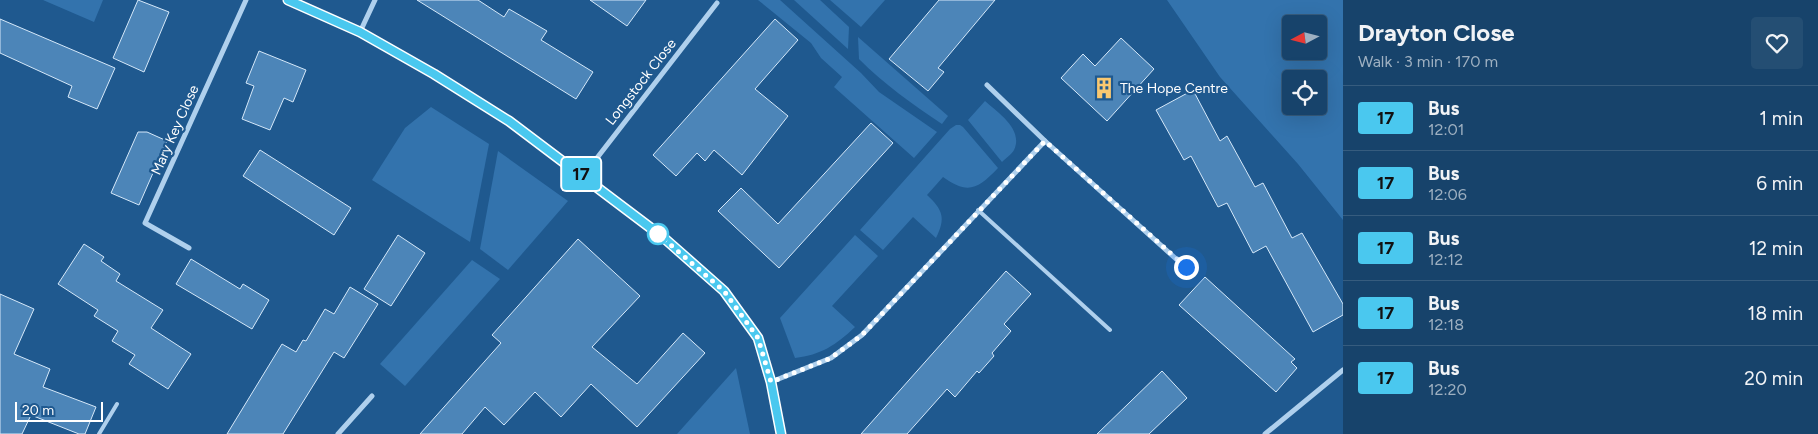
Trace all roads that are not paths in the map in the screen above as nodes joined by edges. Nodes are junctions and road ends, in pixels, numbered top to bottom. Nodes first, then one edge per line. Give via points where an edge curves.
1 (246, 0) edge
2 (288, 0) edge
3 (375, 0) edge
4 (717, 2) dead end
5 (360, 32) junction
6 (987, 85) dead end
7 (1045, 141) junction
8 (583, 176) junction
9 (978, 210) junction
10 (189, 248) dead end
11 (1186, 267) dead end
12 (1110, 330) dead end
13 (1343, 370) edge
14 (771, 382) junction
15 (372, 396) dead end
16 (117, 404) dead end
17 (99, 434) edge
18 (338, 434) edge
19 (781, 434) edge
20 (1265, 434) edge

1 - 10 street, Mary Key Close via 145,223
2 - 5 street
3 - 5 street
4 - 8 street, Longstock Close
5 - 8 street via 509,121
6 - 7 street
7 - 9 street
7 - 11 street
8 - 14 street via 664,238 724,291 758,338
9 - 12 lane
9 - 14 street via 862,335 831,358
13 - 20 street
14 - 19 street
15 - 18 street
16 - 17 lane

